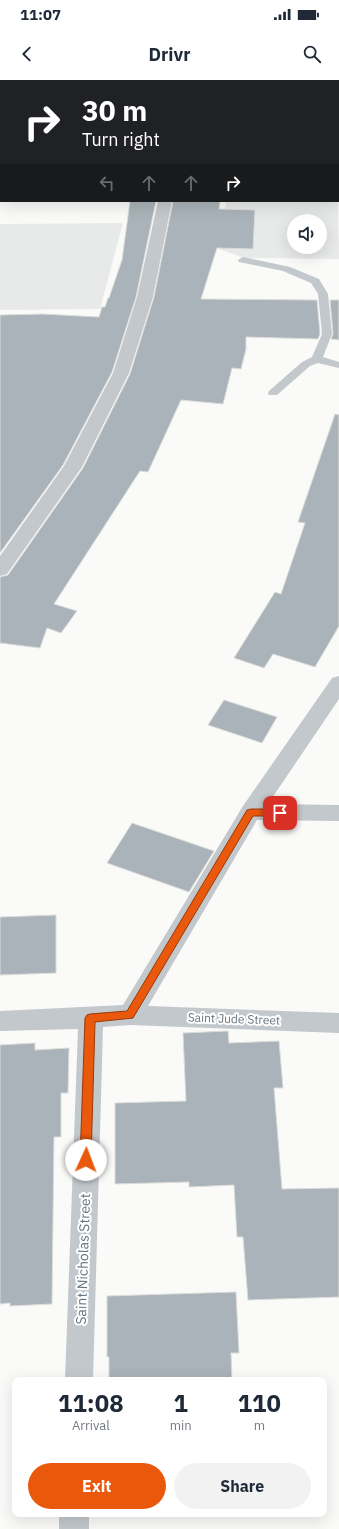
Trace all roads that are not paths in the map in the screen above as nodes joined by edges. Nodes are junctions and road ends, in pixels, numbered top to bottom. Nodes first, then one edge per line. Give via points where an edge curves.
1 (165, 202) edge
2 (244, 260) dead end
3 (317, 359) junction
4 (339, 365) edge
5 (273, 393) dead end
6 (0, 570) edge
7 (339, 683) edge
8 (251, 812) junction
9 (339, 813) edge
10 (130, 1015) junction
11 (90, 1018) junction
12 (0, 1021) edge
13 (339, 1023) edge
14 (79, 1377) edge
15 (74, 1517) edge
16 (74, 1529) edge

1 - 6 street via 145,297 121,373 73,467
2 - 3 lane via 286,269 315,281 323,294 327,334
3 - 4 lane
3 - 5 lane via 306,364
7 - 8 street
8 - 9 street
8 - 10 street
10 - 11 street, Saint Jude Street
10 - 13 street, Saint Jude Street
11 - 12 street, Saint Jude Street
11 - 14 street, Saint Nicholas Street
15 - 16 street

